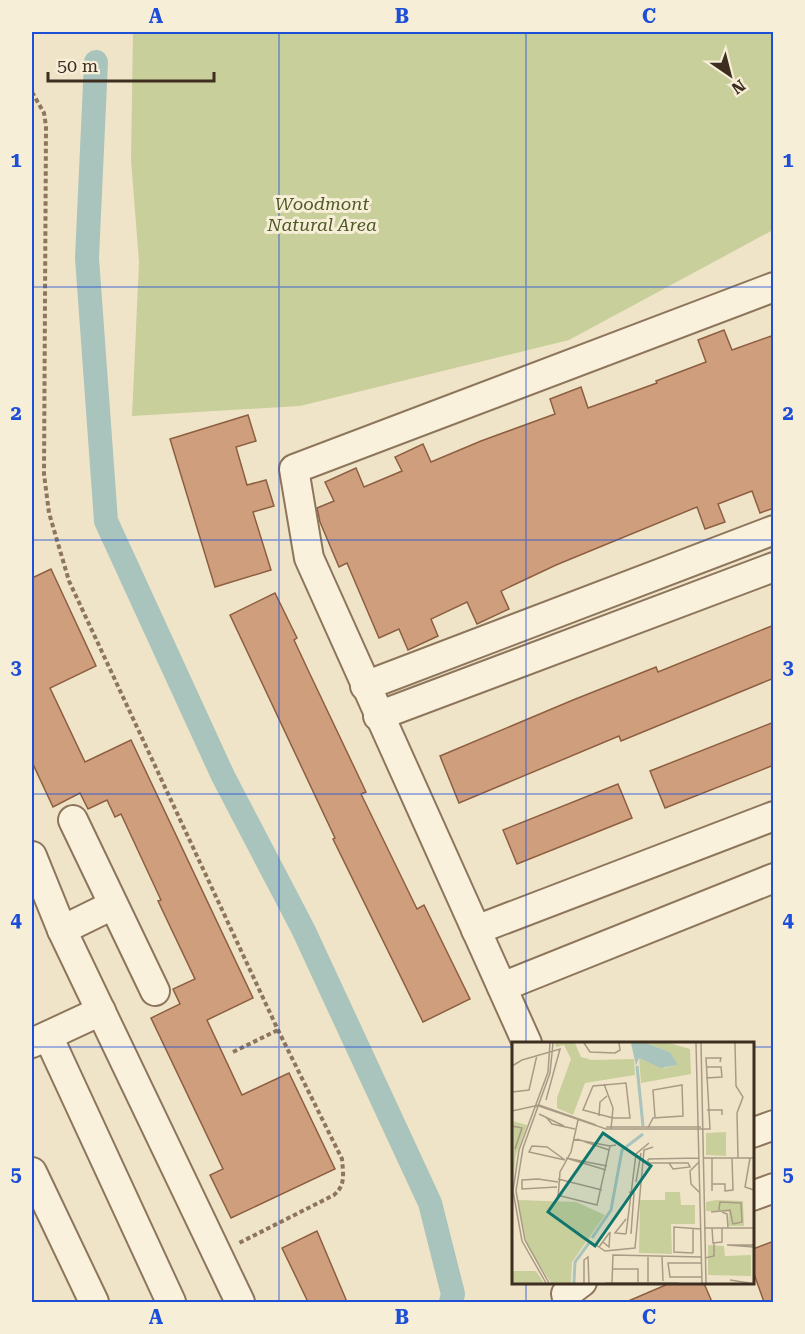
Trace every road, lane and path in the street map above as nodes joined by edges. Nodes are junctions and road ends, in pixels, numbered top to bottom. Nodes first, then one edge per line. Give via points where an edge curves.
1 (32, 92) edge
2 (774, 287) edge
3 (774, 530) edge
4 (774, 567) edge
5 (365, 686) junction
6 (378, 716) junction
7 (774, 816) edge
8 (73, 820) dead end
9 (34, 867) edge
10 (774, 878) edge
11 (113, 905) junction
12 (62, 930) junction
13 (476, 930) junction
14 (502, 987) junction
15 (155, 991) dead end
16 (101, 1011) junction
17 (278, 1030) junction
18 (40, 1039) edge
19 (527, 1042) edge
20 (233, 1052) dead end
21 (774, 1125) edge
22 (754, 1133) edge
23 (32, 1172) edge
24 (774, 1188) edge
25 (754, 1196) edge
26 (217, 1254) junction
27 (94, 1302) edge
28 (171, 1302) edge
29 (240, 1302) edge

1 - 17 path via 44,113 46,126 44,474 49,513 69,581
2 - 5 lane via 294,469 309,558
3 - 5 lane
4 - 6 lane
5 - 6 lane
6 - 13 lane
7 - 13 lane
8 - 11 lane
9 - 12 lane
10 - 14 lane
11 - 12 lane
11 - 15 lane
12 - 16 lane
13 - 14 lane
14 - 19 lane
16 - 18 lane
16 - 26 lane
17 - 20 path
17 - 26 path via 342,1159 344,1179 334,1195
18 - 28 lane
21 - 22 lane
23 - 27 lane
24 - 25 lane
26 - 29 lane

